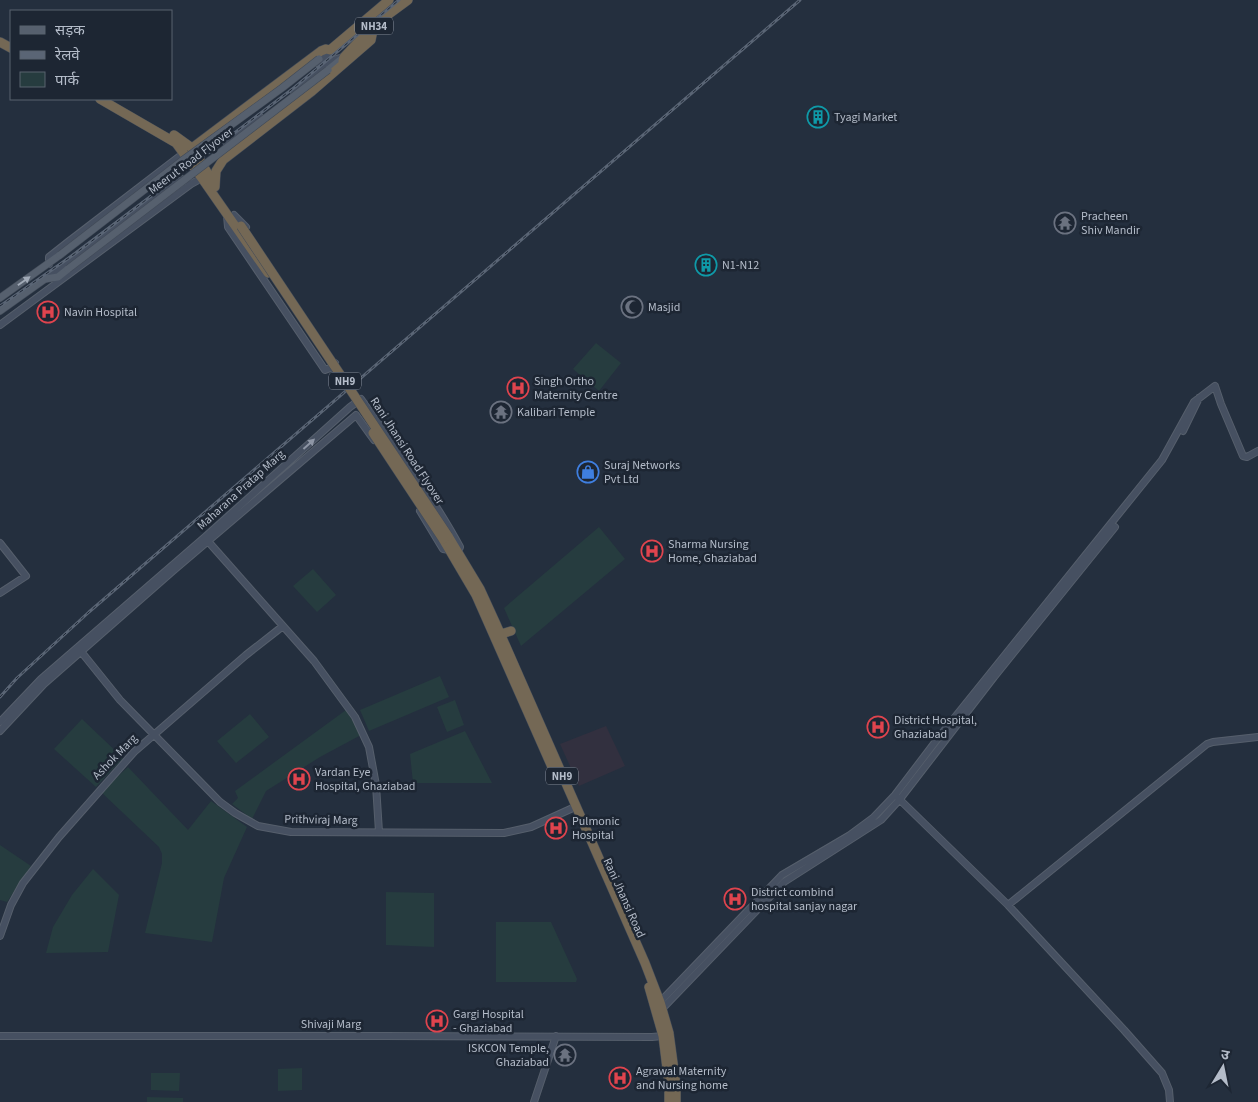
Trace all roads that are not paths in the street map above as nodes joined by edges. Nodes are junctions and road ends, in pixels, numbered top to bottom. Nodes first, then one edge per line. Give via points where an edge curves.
1 (389, 0) edge
2 (408, 0) edge
3 (371, 22) junction
4 (330, 50) junction
5 (344, 57) junction
6 (341, 67) junction
7 (102, 100) edge
8 (113, 100) edge
9 (191, 154) junction
10 (217, 169) junction
11 (202, 178) junction
12 (191, 184) junction
13 (215, 187) junction
14 (230, 215) junction
15 (48, 264) junction
16 (45, 279) junction
17 (0, 298) edge
18 (0, 311) edge
19 (0, 325) edge
20 (350, 407) junction
21 (356, 415) junction
22 (1258, 451) edge
23 (206, 539) junction
24 (0, 543) edge
25 (454, 551) junction
26 (0, 593) edge
27 (283, 626) junction
28 (511, 630) dead end
29 (501, 634) junction
30 (79, 650) junction
31 (509, 661) junction
32 (0, 722) edge
33 (0, 732) edge
34 (153, 734) junction
35 (1258, 737) edge
36 (898, 797) junction
37 (573, 808) junction
38 (379, 832) junction
39 (1008, 905) junction
40 (0, 936) edge
41 (640, 959) junction
42 (661, 1005) junction
43 (0, 1036) edge
44 (556, 1036) junction
45 (662, 1036) junction
46 (534, 1102) edge
47 (669, 1102) edge
48 (676, 1102) edge
49 (1170, 1102) edge

1 - 3 highway, NH34
2 - 3 highway, NH34
3 - 4 highway, NH34
3 - 5 highway, NH34
3 - 6 highway via 371,40
4 - 9 highway via 321,51
4 - 15 main road, Meerut Road Flyover / NH34, bridge
5 - 6 highway
5 - 10 street via 333,60 214,153 211,158
5 - 16 main road, Meerut Road Flyover / NH34, bridge via 58,277
6 - 10 highway via 226,157
7 - 9 highway, NH9
8 - 9 highway, NH9 via 172,133
9 - 11 highway, NH9
9 - 13 highway, NH9
9 - 15 street via 68,242 49,257
10 - 13 highway
11 - 12 street
11 - 14 highway, NH9
12 - 16 street via 177,180
12 - 19 street
13 - 14 highway, NH9
14 - 14 street via 243,223 335,361 333,367 325,370 228,226
14 - 25 highway, Rani Jhansi Road Flyover / NH9, bridge
17 -> 15 main road, Meerut Road Flyover
16 - 18 main road, Meerut Road Flyover
20 - 21 street
23 -> 20 street, Maharana Pratap Marg
20 - 25 street via 361,399 455,537 460,547
21 - 23 street, Maharana Pratap Marg
21 - 25 street via 393,467 443,549
22 - 36 street via 1243,456 1216,386 1196,400 1162,460 945,729
23 - 27 street
23 - 30 street, Maharana Pratap Marg
24 - 26 street via 26,576
25 - 29 highway, Rani Jhansi Road / NH9 via 480,589
25 - 31 highway, Rani Jhansi Road / NH9
27 - 34 street, Ashok Marg
27 - 38 street via 355,717 369,747 376,785
28 - 29 highway
29 - 31 highway, Rani Jhansi Road / NH9
30 - 32 street, Maharana Pratap Marg via 41,679
30 - 33 street, Maharana Pratap Marg
30 - 34 street, Prithviraj Marg
31 - 37 highway, Rani Jhansi Road / NH9
34 - 38 street, Prithviraj Marg via 220,802 258,826 291,832
34 - 40 street, Ashok Marg via 97,793 23,883
35 - 39 street via 1207,744
36 - 39 street
36 - 42 street via 880,820 784,882
37 - 38 street, Prithviraj Marg via 512,832
37 - 41 highway, Rani Jhansi Road / NH9
39 - 49 street via 1158,1068 1167,1082
41 - 42 highway, Rani Jhansi Road / NH9
41 - 45 highway, Rani Jhansi Road / NH9
42 - 48 highway, Rani Jhansi Road / NH9 via 669,1033
43 - 44 street, Shivaji Marg
44 - 45 street, Shivaji Marg
44 - 46 street
45 - 47 highway, Rani Jhansi Road / NH9

